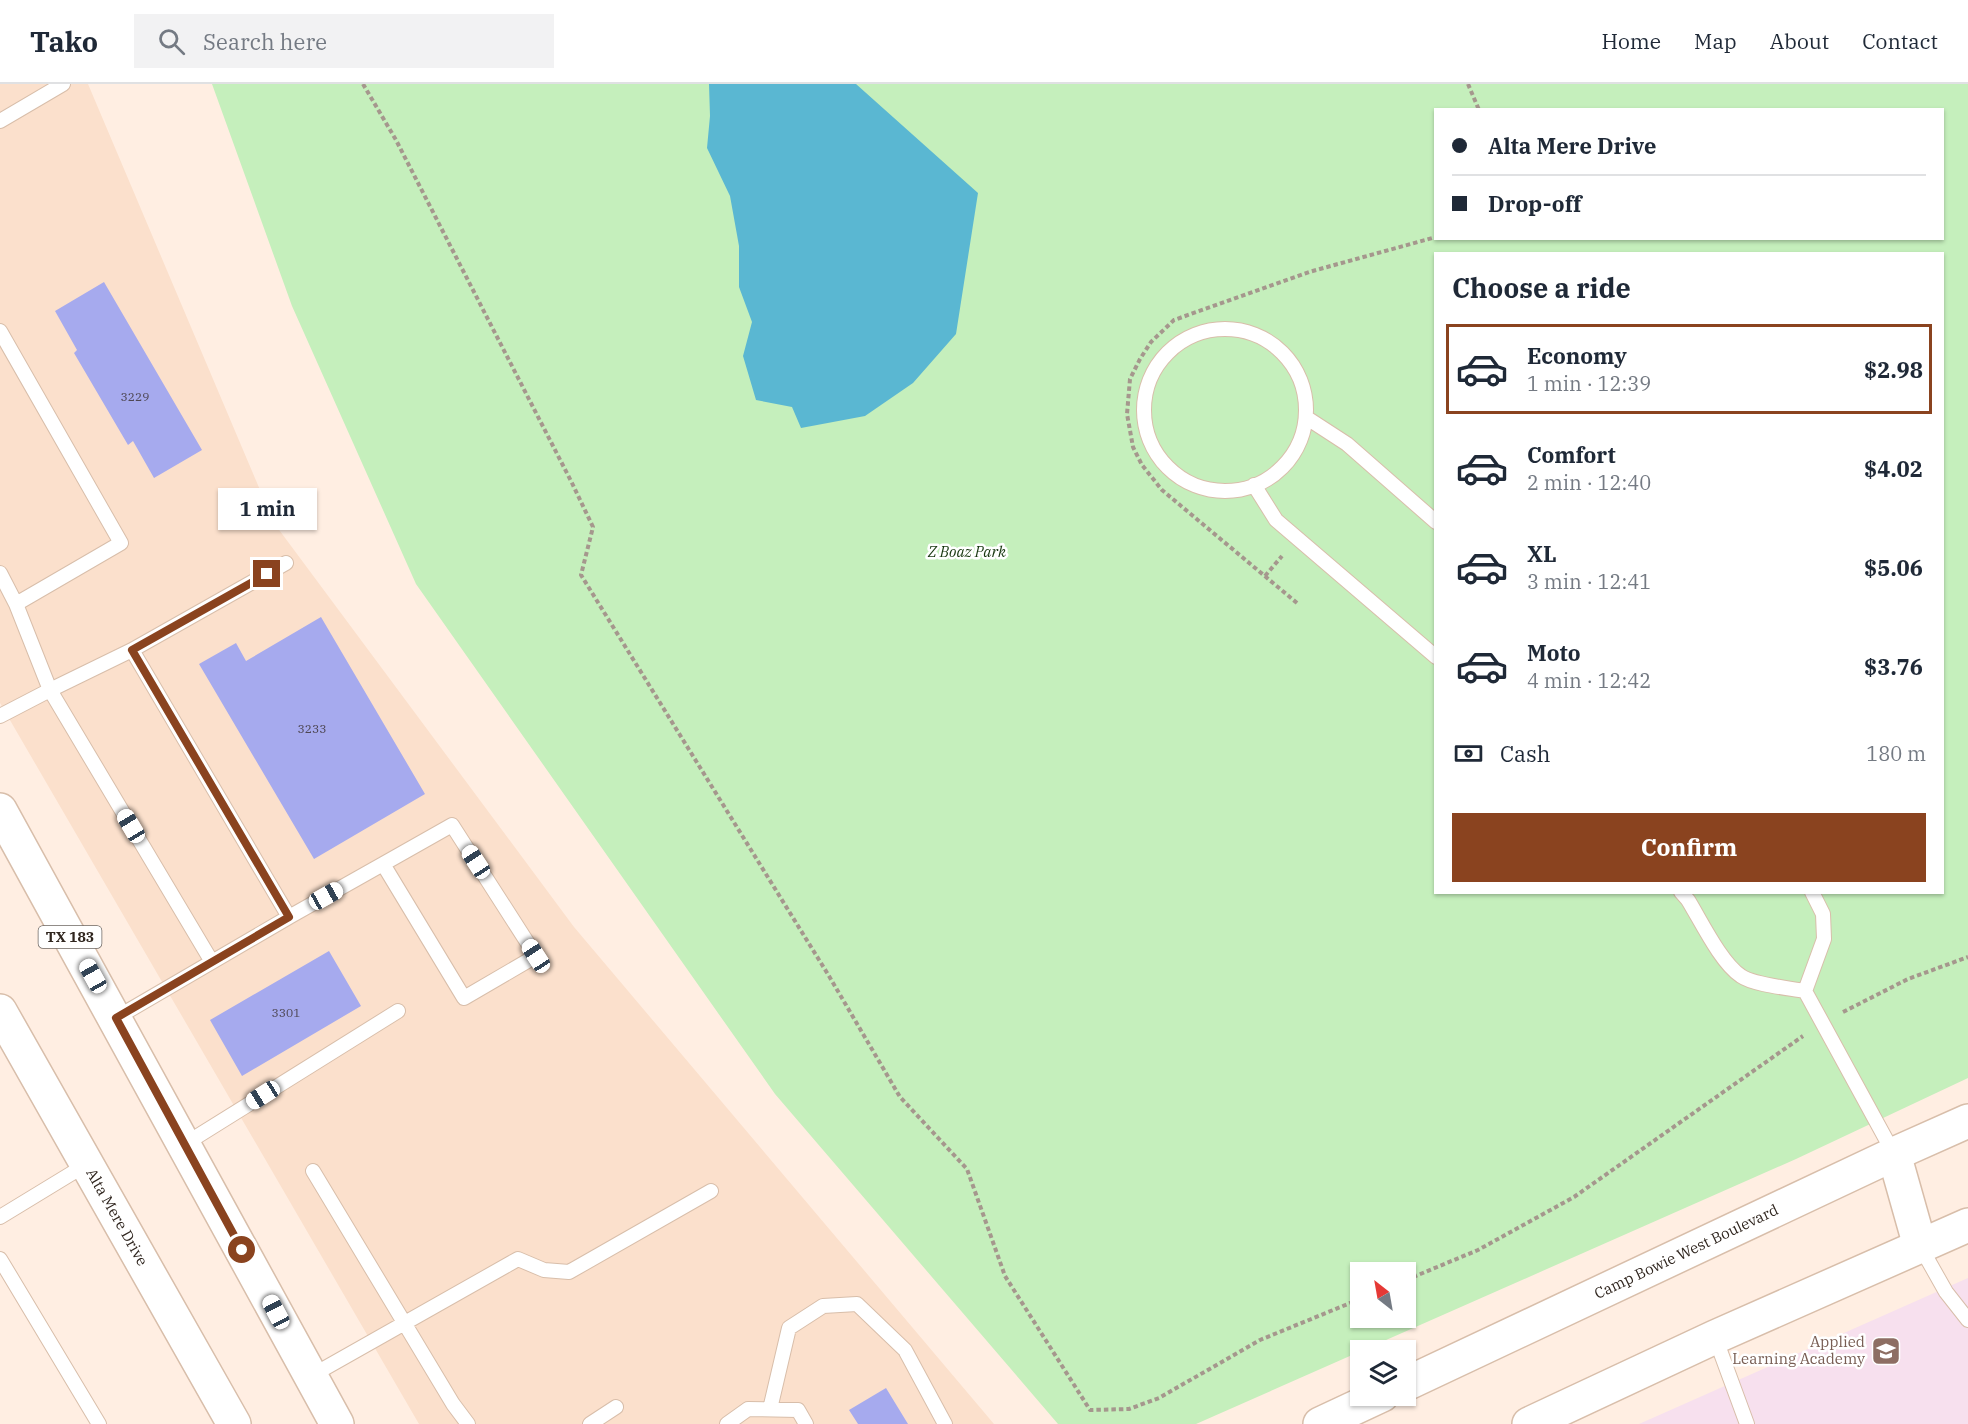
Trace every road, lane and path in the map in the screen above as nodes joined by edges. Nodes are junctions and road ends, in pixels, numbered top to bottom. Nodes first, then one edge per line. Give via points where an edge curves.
1 (63, 84) edge
2 (363, 84) edge
3 (1468, 84) edge
4 (1478, 108) edge
5 (0, 122) edge
6 (1434, 238) edge
7 (0, 331) edge
8 (1306, 418) junction
9 (1254, 485) junction
10 (1434, 520) edge
11 (286, 563) dead end
12 (0, 573) edge
13 (1297, 603) dead end
14 (16, 604) junction
15 (132, 650) junction
16 (1434, 655) edge
17 (50, 690) junction
18 (0, 716) edge
19 (0, 810) edge
20 (383, 864) junction
21 (1683, 894) edge
22 (1813, 894) edge
23 (289, 917) junction
24 (1968, 957) edge
25 (212, 962) junction
26 (1805, 991) junction
27 (398, 1011) dead end
28 (116, 1018) junction
29 (1822, 1023) junction
30 (4, 1027) edge
31 (1968, 1121) edge
32 (185, 1144) junction
33 (1894, 1154) junction
34 (87, 1164) junction
35 (313, 1170) dead end
36 (711, 1191) dead end
37 (0, 1217) edge
38 (1968, 1225) edge
39 (1920, 1246) junction
40 (0, 1259) edge
41 (1416, 1276) edge
42 (1350, 1303) edge
43 (1968, 1320) edge
44 (405, 1323) junction
45 (1715, 1337) junction
46 (311, 1376) junction
47 (1416, 1379) edge
48 (1358, 1406) edge
49 (616, 1407) dead end
50 (770, 1409) junction
51 (230, 1422) edge
52 (99, 1424) edge
53 (338, 1424) edge
54 (468, 1424) edge
55 (590, 1424) edge
56 (727, 1424) edge
57 (806, 1424) edge
58 (945, 1424) edge
59 (1320, 1424) edge
60 (1529, 1424) edge
61 (1747, 1424) edge

1 - 5 lane
2 - 42 path via 396,140 592,527 580,575 900,1097 967,1170 1005,1276 1090,1410 1129,1409 1159,1398 1260,1340
3 - 4 path
6 - 13 path via 1309,272 1174,320 1151,342 1130,379 1127,414 1133,447 1142,465 1162,490
7 - 14 lane via 121,543
8 - 9 lane via 1293,455 1273,475
8 - 9 lane via 1305,392 1294,366 1282,351 1259,335 1237,329 1209,330 1187,338 1164,356 1148,384 1144,412 1149,439 1164,463 1190,483 1217,491
8 - 10 lane via 1347,444
9 - 16 lane via 1276,520
11 - 15 lane
12 - 14 lane
14 - 17 lane
15 - 17 lane
15 - 23 lane
17 - 18 lane
17 - 25 lane
19 - 28 main road, TX 183
20 - 20 lane via 464,998 536,956 452,825
20 - 23 lane
21 - 26 lane via 1722,956 1742,976
22 - 26 lane via 1823,914 1824,939
23 - 25 lane
24 - 29 path via 1908,979
25 - 28 lane
26 - 29 lane
27 - 32 lane
28 - 32 main road, TX 183
29 - 33 lane
29 - 41 path via 1574,1197 1478,1250
30 - 34 main road, Alta Mere Drive
31 - 33 main road, Camp Bowie West Boulevard
32 - 46 main road, TX 183
33 - 39 main road
33 - 47 main road, Camp Bowie West Boulevard
34 - 37 lane
34 - 51 main road, Alta Mere Drive
35 - 44 lane
36 - 44 lane via 569,1272 544,1270 518,1259
38 - 39 main road
39 - 43 lane via 1946,1292
39 - 45 main road
40 - 52 lane
44 - 46 lane
44 - 54 lane
45 - 60 main road
45 - 61 lane
46 - 53 main road, TX 183
48 - 59 main road
49 - 55 lane
50 - 56 lane via 748,1409
50 - 57 lane via 798,1410
50 - 58 lane via 789,1328 823,1306 857,1304 905,1350

